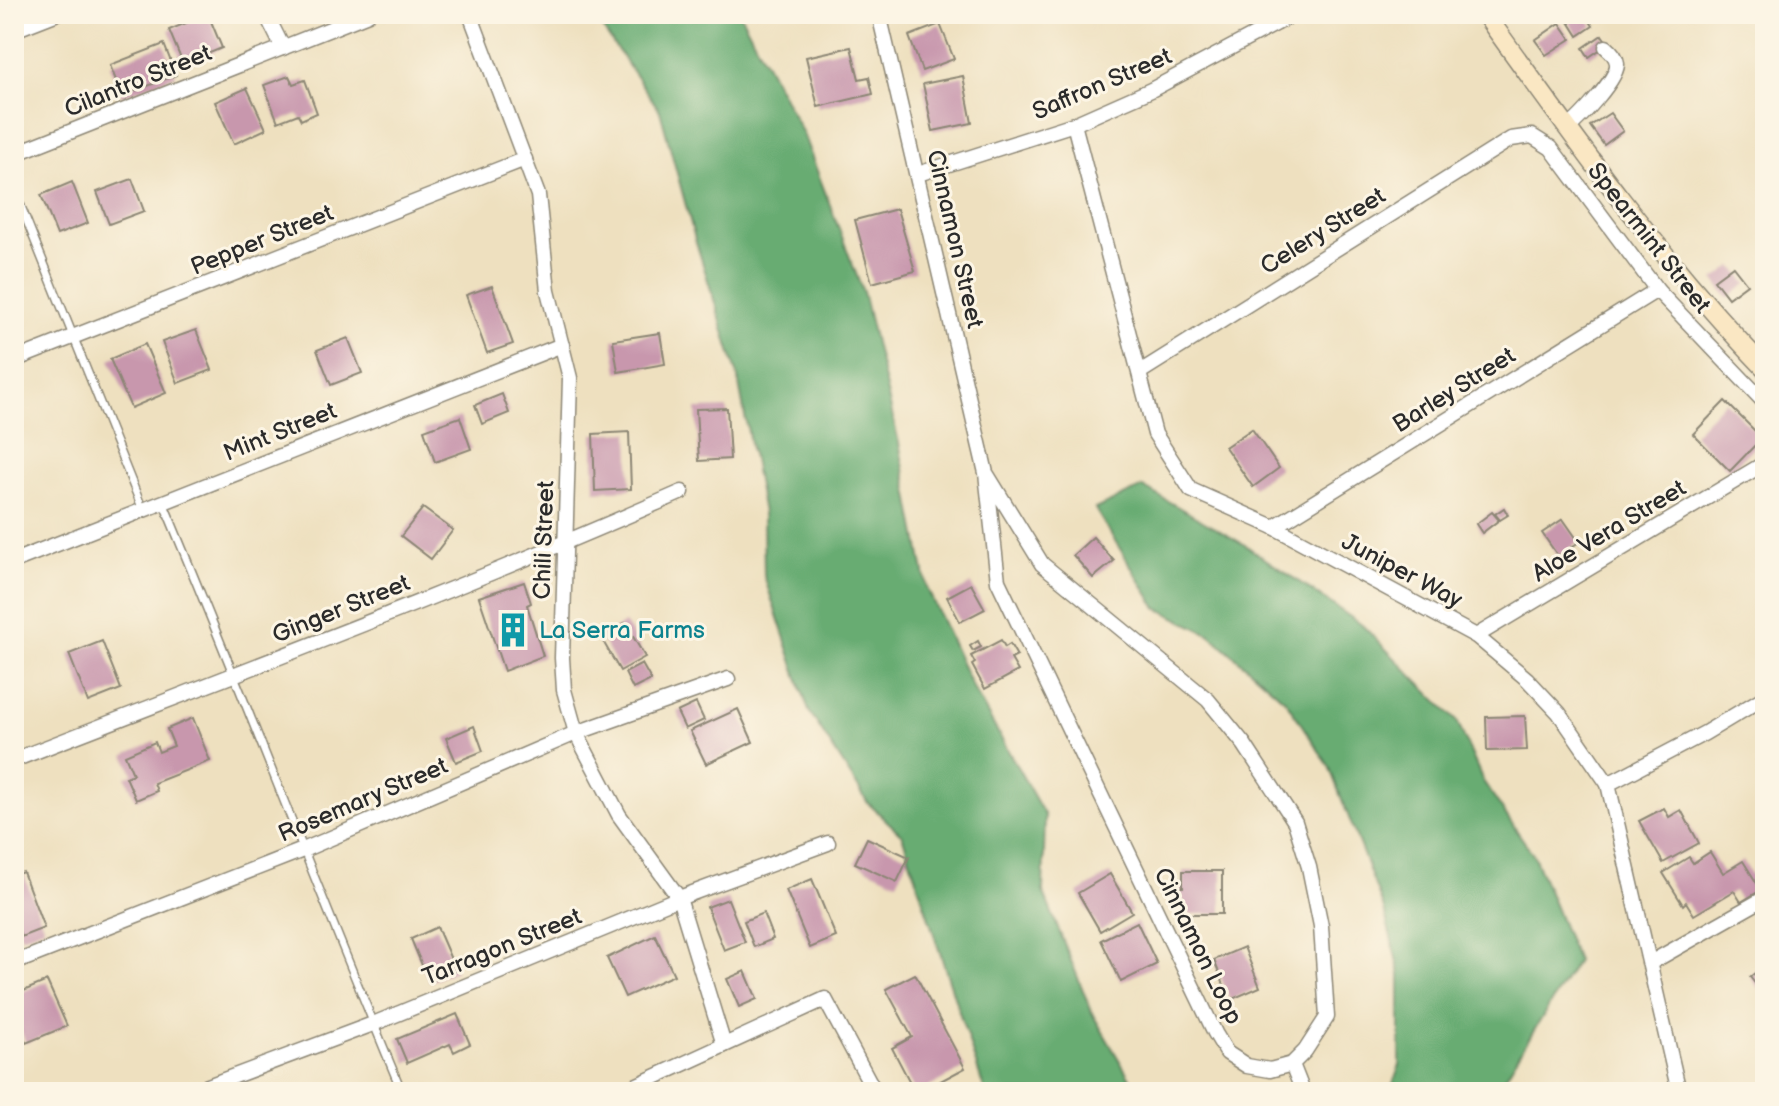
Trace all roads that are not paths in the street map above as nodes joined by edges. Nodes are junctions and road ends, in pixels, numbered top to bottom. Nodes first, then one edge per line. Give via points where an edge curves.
1 (55, 14) edge
2 (266, 14) edge
3 (368, 14) edge
4 (470, 14) edge
5 (879, 14) edge
6 (1294, 14) edge
7 (1485, 14) edge
8 (14, 30) edge
9 (1606, 47) dead end
10 (283, 48) junction
11 (1074, 124) junction
12 (1567, 129) junction
13 (1532, 136) joint
14 (14, 154) edge
15 (525, 159) junction
16 (918, 174) junction
17 (14, 189) edge
18 (1657, 290) junction
19 (73, 338) junction
20 (562, 345) junction
21 (14, 360) edge
22 (1765, 368) edge
23 (1140, 372) junction
24 (1765, 403) edge
25 (1765, 463) edge
26 (986, 473) junction
27 (682, 492) dead end
28 (163, 502) junction
29 (143, 510) junction
30 (1274, 527) junction
31 (567, 543) junction
32 (14, 561) edge
33 (1476, 636) junction
34 (235, 675) junction
35 (728, 679) dead end
36 (1765, 697) edge
37 (576, 733) junction
38 (14, 760) edge
39 (1608, 784) junction
40 (828, 843) dead end
41 (303, 850) junction
42 (679, 898) junction
43 (1765, 898) edge
44 (14, 963) edge
45 (1650, 963) junction
46 (373, 1024) junction
47 (724, 1045) junction
48 (1292, 1064) junction
49 (192, 1092) edge
50 (402, 1092) edge
51 (622, 1092) edge
52 (875, 1092) edge
53 (1303, 1092) edge
54 (1679, 1092) edge

1 - 8 street
2 - 10 street
3 - 10 street, Cilantro Street
4 - 15 street, Chili Street
5 - 16 street, Cinnamon Street
6 - 11 street, Saffron Street via 1151,90
7 - 12 street
9 - 12 street via 1616,59 1616,70
10 - 14 street, Cilantro Street
11 - 16 street, Saffron Street
11 - 23 street, Juniper Way
12 - 22 street via 1654,245
13 - 18 street, Spearmint Street via 1551,148
13 - 23 street, Celery Street via 1511,139
15 - 19 street, Pepper Street
15 - 20 street, Chili Street via 538,195 548,291
16 - 26 street, Cinnamon Street
17 - 19 lane
18 - 24 street, Spearmint Street
18 - 30 street, Barley Street
19 - 21 street, Pepper Street
19 - 29 lane
20 - 28 street, Mint Street
20 - 31 street, Chili Street via 570,378
23 - 30 street, Juniper Way via 1155,434 1191,490
25 - 33 street, Aloe Vera Street
26 - 48 street, Cinnamon Loop via 998,581 1215,1033 1227,1053 1247,1066 1270,1070
26 - 48 street via 1042,564 1208,700 1295,822 1321,926 1328,992 1327,1017
27 - 31 street, Ginger Street
28 - 29 street, Mint Street
28 - 34 lane
29 - 32 street, Mint Street
30 - 33 street, Juniper Way
31 - 34 street, Ginger Street
31 - 37 street, Chili Street via 562,658
33 - 39 street, Juniper Way via 1559,713
34 - 38 street, Ginger Street
34 - 41 lane
35 - 37 street, Rosemary Street
36 - 39 street
37 - 41 street, Rosemary Street
37 - 42 street, Chili Street via 619,815
39 - 45 street, Juniper Way
40 - 42 street, Tarragon Street
41 - 44 street, Rosemary Street
41 - 46 lane
42 - 46 street, Tarragon Street
42 - 47 street, Chili Street
43 - 45 street
45 - 54 street, Juniper Way
46 - 49 street, Tarragon Street
46 - 50 lane
47 - 51 street
47 - 52 street via 825,999
48 - 53 street

